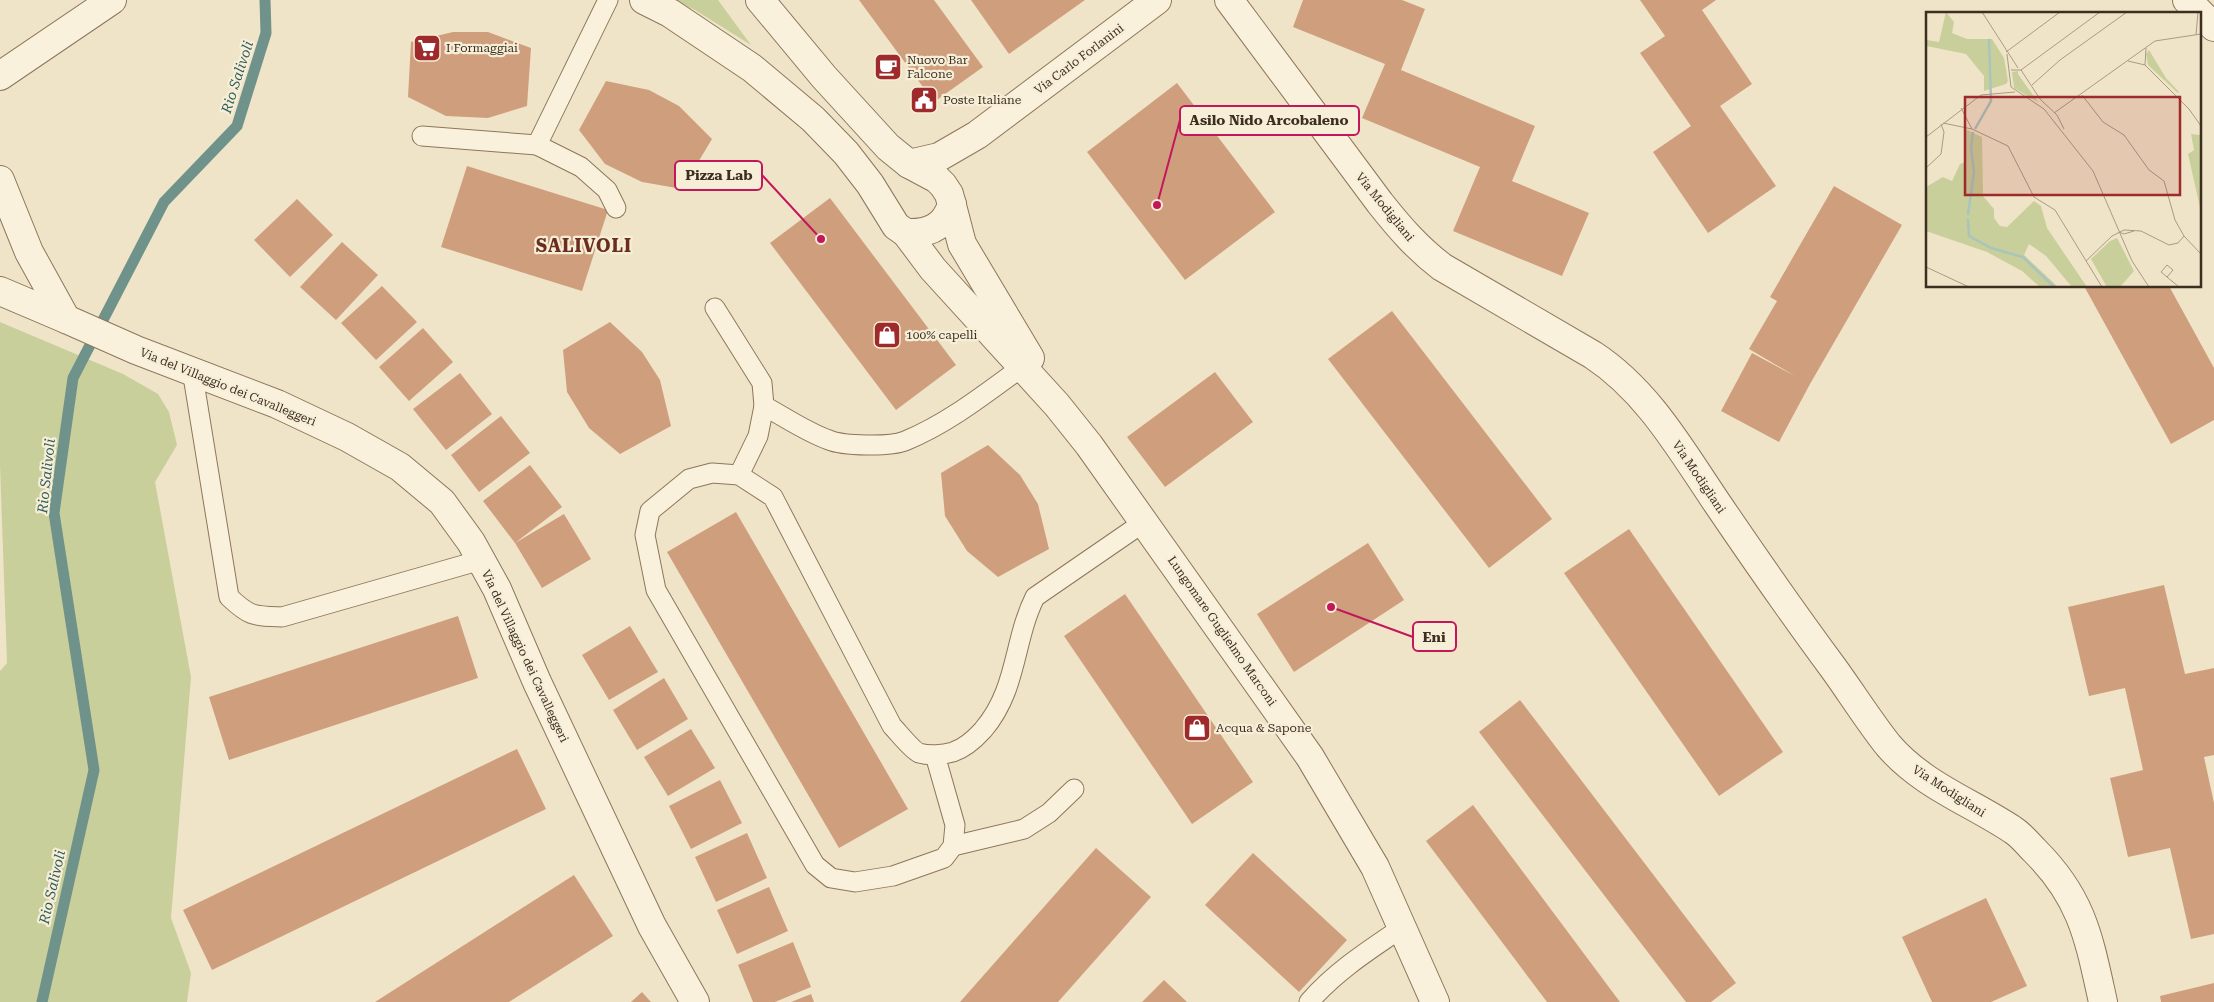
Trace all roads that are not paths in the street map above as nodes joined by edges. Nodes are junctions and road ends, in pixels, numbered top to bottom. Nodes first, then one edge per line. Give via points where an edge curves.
1 (112, 0) edge
2 (608, 0) edge
3 (644, 0) edge
4 (760, 0) edge
5 (1157, 0) edge
6 (1229, 0) edge
7 (2187, 0) edge
8 (2199, 12) edge
9 (2202, 15) edge
10 (2214, 27) edge
11 (0, 76) edge
12 (977, 135) junction
13 (422, 136) dead end
14 (537, 145) junction
15 (909, 164) junction
16 (0, 180) edge
17 (950, 199) junction
18 (616, 208) dead end
19 (906, 233) junction
20 (0, 291) edge
21 (715, 308) dead end
22 (69, 321) junction
23 (1022, 367) junction
24 (192, 370) junction
25 (1057, 405) junction
26 (764, 406) junction
27 (739, 475) junction
28 (1144, 522) junction
29 (481, 560) junction
30 (935, 754) junction
31 (1074, 789) dead end
32 (953, 846) junction
33 (1403, 927) junction
34 (695, 1002) edge
35 (1310, 1002) edge
36 (1435, 1002) edge
37 (2103, 1002) edge

1 - 11 street
2 - 14 lane
3 - 19 street, Lungomare Guglielmo Marconi via 670,13 752,68 813,119 846,154 870,184 889,217
4 - 15 street, Lungomare Guglielmo Marconi via 862,121
5 - 12 street, Via Carlo Forlanini
6 - 37 street, Via Modigliani via 1380,202 1422,252 1442,267 1593,355 1636,390 1660,419 1775,589 1889,746 1917,772 2015,831 2048,864 2079,912 2088,936
7 - 8 street
9 - 10 street
12 - 15 street, Via Carlo Forlanini via 939,157
12 - 17 street, Via Carlo Forlanini via 960,164
13 - 14 lane
14 - 18 lane via 581,167 607,190
15 - 17 street, Lungomare Guglielmo Marconi via 944,185
16 - 22 street via 29,252
17 - 19 street via 945,220 938,227 929,232
17 - 25 street, Lungomare Guglielmo Marconi via 962,244
19 - 23 street, Lungomare Guglielmo Marconi via 933,269
20 - 22 street, Via del Villaggio dei Cavalleggeri
21 - 26 lane via 762,383
22 - 24 street, Via del Villaggio dei Cavalleggeri
23 - 25 street, Lungomare Guglielmo Marconi
23 - 26 lane via 976,401 903,442 863,445 830,441
24 - 29 street, Via del Villaggio dei Cavalleggeri via 286,408 400,467 442,502
24 - 29 lane via 229,597 244,610 257,616 282,617
25 - 28 street, Lungomare Guglielmo Marconi via 1090,445
26 - 27 lane via 758,436
27 - 30 lane via 772,497 892,726 918,753
27 - 32 lane via 712,473 689,479 650,511 645,535 656,590 815,865 831,878 855,882 893,876 944,858
28 - 30 lane via 1035,597 1028,610 1015,666 992,719 961,750
28 - 33 street, Lungomare Guglielmo Marconi via 1310,757 1375,867
29 - 34 street, Via del Villaggio dei Cavalleggeri via 652,926
30 - 32 lane via 955,825
31 - 32 lane via 1049,813 1024,829
33 - 35 lane via 1344,967
33 - 36 street, Lungomare Guglielmo Marconi

